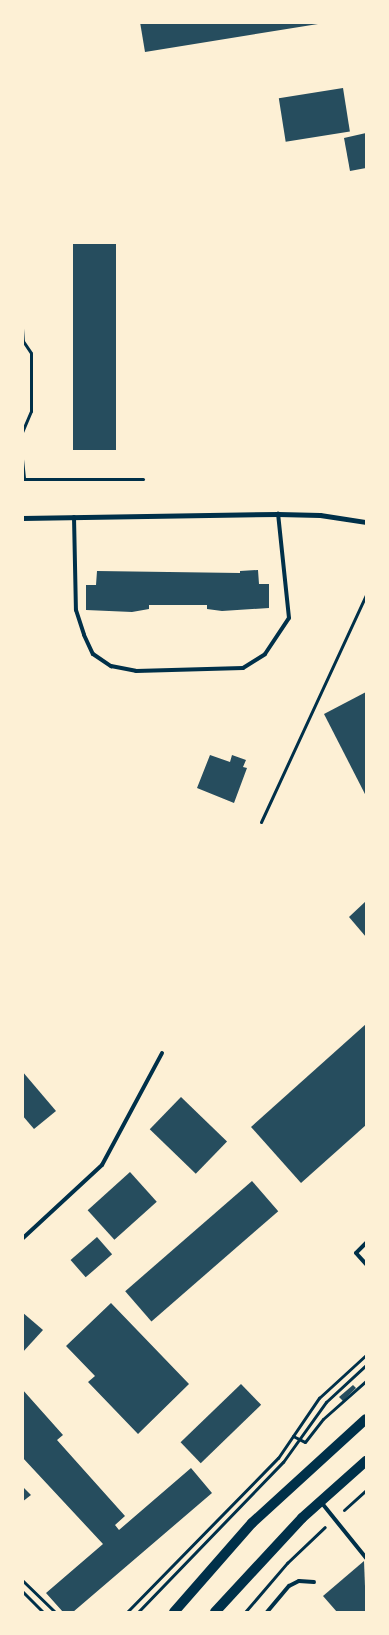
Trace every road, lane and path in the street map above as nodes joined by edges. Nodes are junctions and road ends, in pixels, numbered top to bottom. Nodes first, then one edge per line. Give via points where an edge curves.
1 (22, 328) edge
2 (22, 432) edge
3 (22, 459) edge
4 (23, 479) edge
5 (143, 479) dead end
6 (278, 514) junction
7 (74, 517) junction
8 (22, 518) edge
9 (366, 522) edge
10 (366, 595) edge
11 (261, 822) dead end
12 (162, 1053) dead end
13 (22, 1239) edge
14 (366, 1244) edge
15 (366, 1264) edge
16 (366, 1355) edge
17 (366, 1365) edge
18 (366, 1381) edge
19 (366, 1419) edge
20 (293, 1436) junction
21 (299, 1440) junction
22 (366, 1461) edge
23 (366, 1490) edge
24 (321, 1502) junction
25 (335, 1518) junction
26 (366, 1558) edge
27 (22, 1580) edge
28 (314, 1582) dead end
29 (22, 1591) edge
30 (133, 1606) junction
31 (43, 1612) edge
32 (54, 1612) edge
33 (126, 1612) edge
34 (138, 1612) edge
35 (174, 1612) edge
36 (216, 1612) edge
37 (245, 1612) edge
38 (267, 1612) edge

1 - 2 path via 23,340 30,354 31,402 31,411
3 - 4 path
4 - 5 path
6 - 7 street
6 - 7 lane via 289,618 265,654 243,668 136,671 110,666 93,654 84,635 76,610
6 - 9 street via 320,515
7 - 8 street
10 - 11 path
12 - 13 lane via 102,1165
14 - 15 lane via 356,1253
16 - 20 path via 319,1398
17 - 21 path via 326,1402
18 - 21 path via 323,1419 306,1442
19 - 35 main road via 252,1523
20 - 21 path
20 - 30 path via 278,1458
21 - 34 path via 283,1462
22 - 24 main road
23 - 25 path
24 - 25 lane
24 - 36 main road via 260,1560
25 - 26 lane
25 - 37 path via 287,1563
27 - 32 path
28 - 38 lane via 299,1581 289,1586
29 - 31 path
30 - 33 path
30 - 34 path

